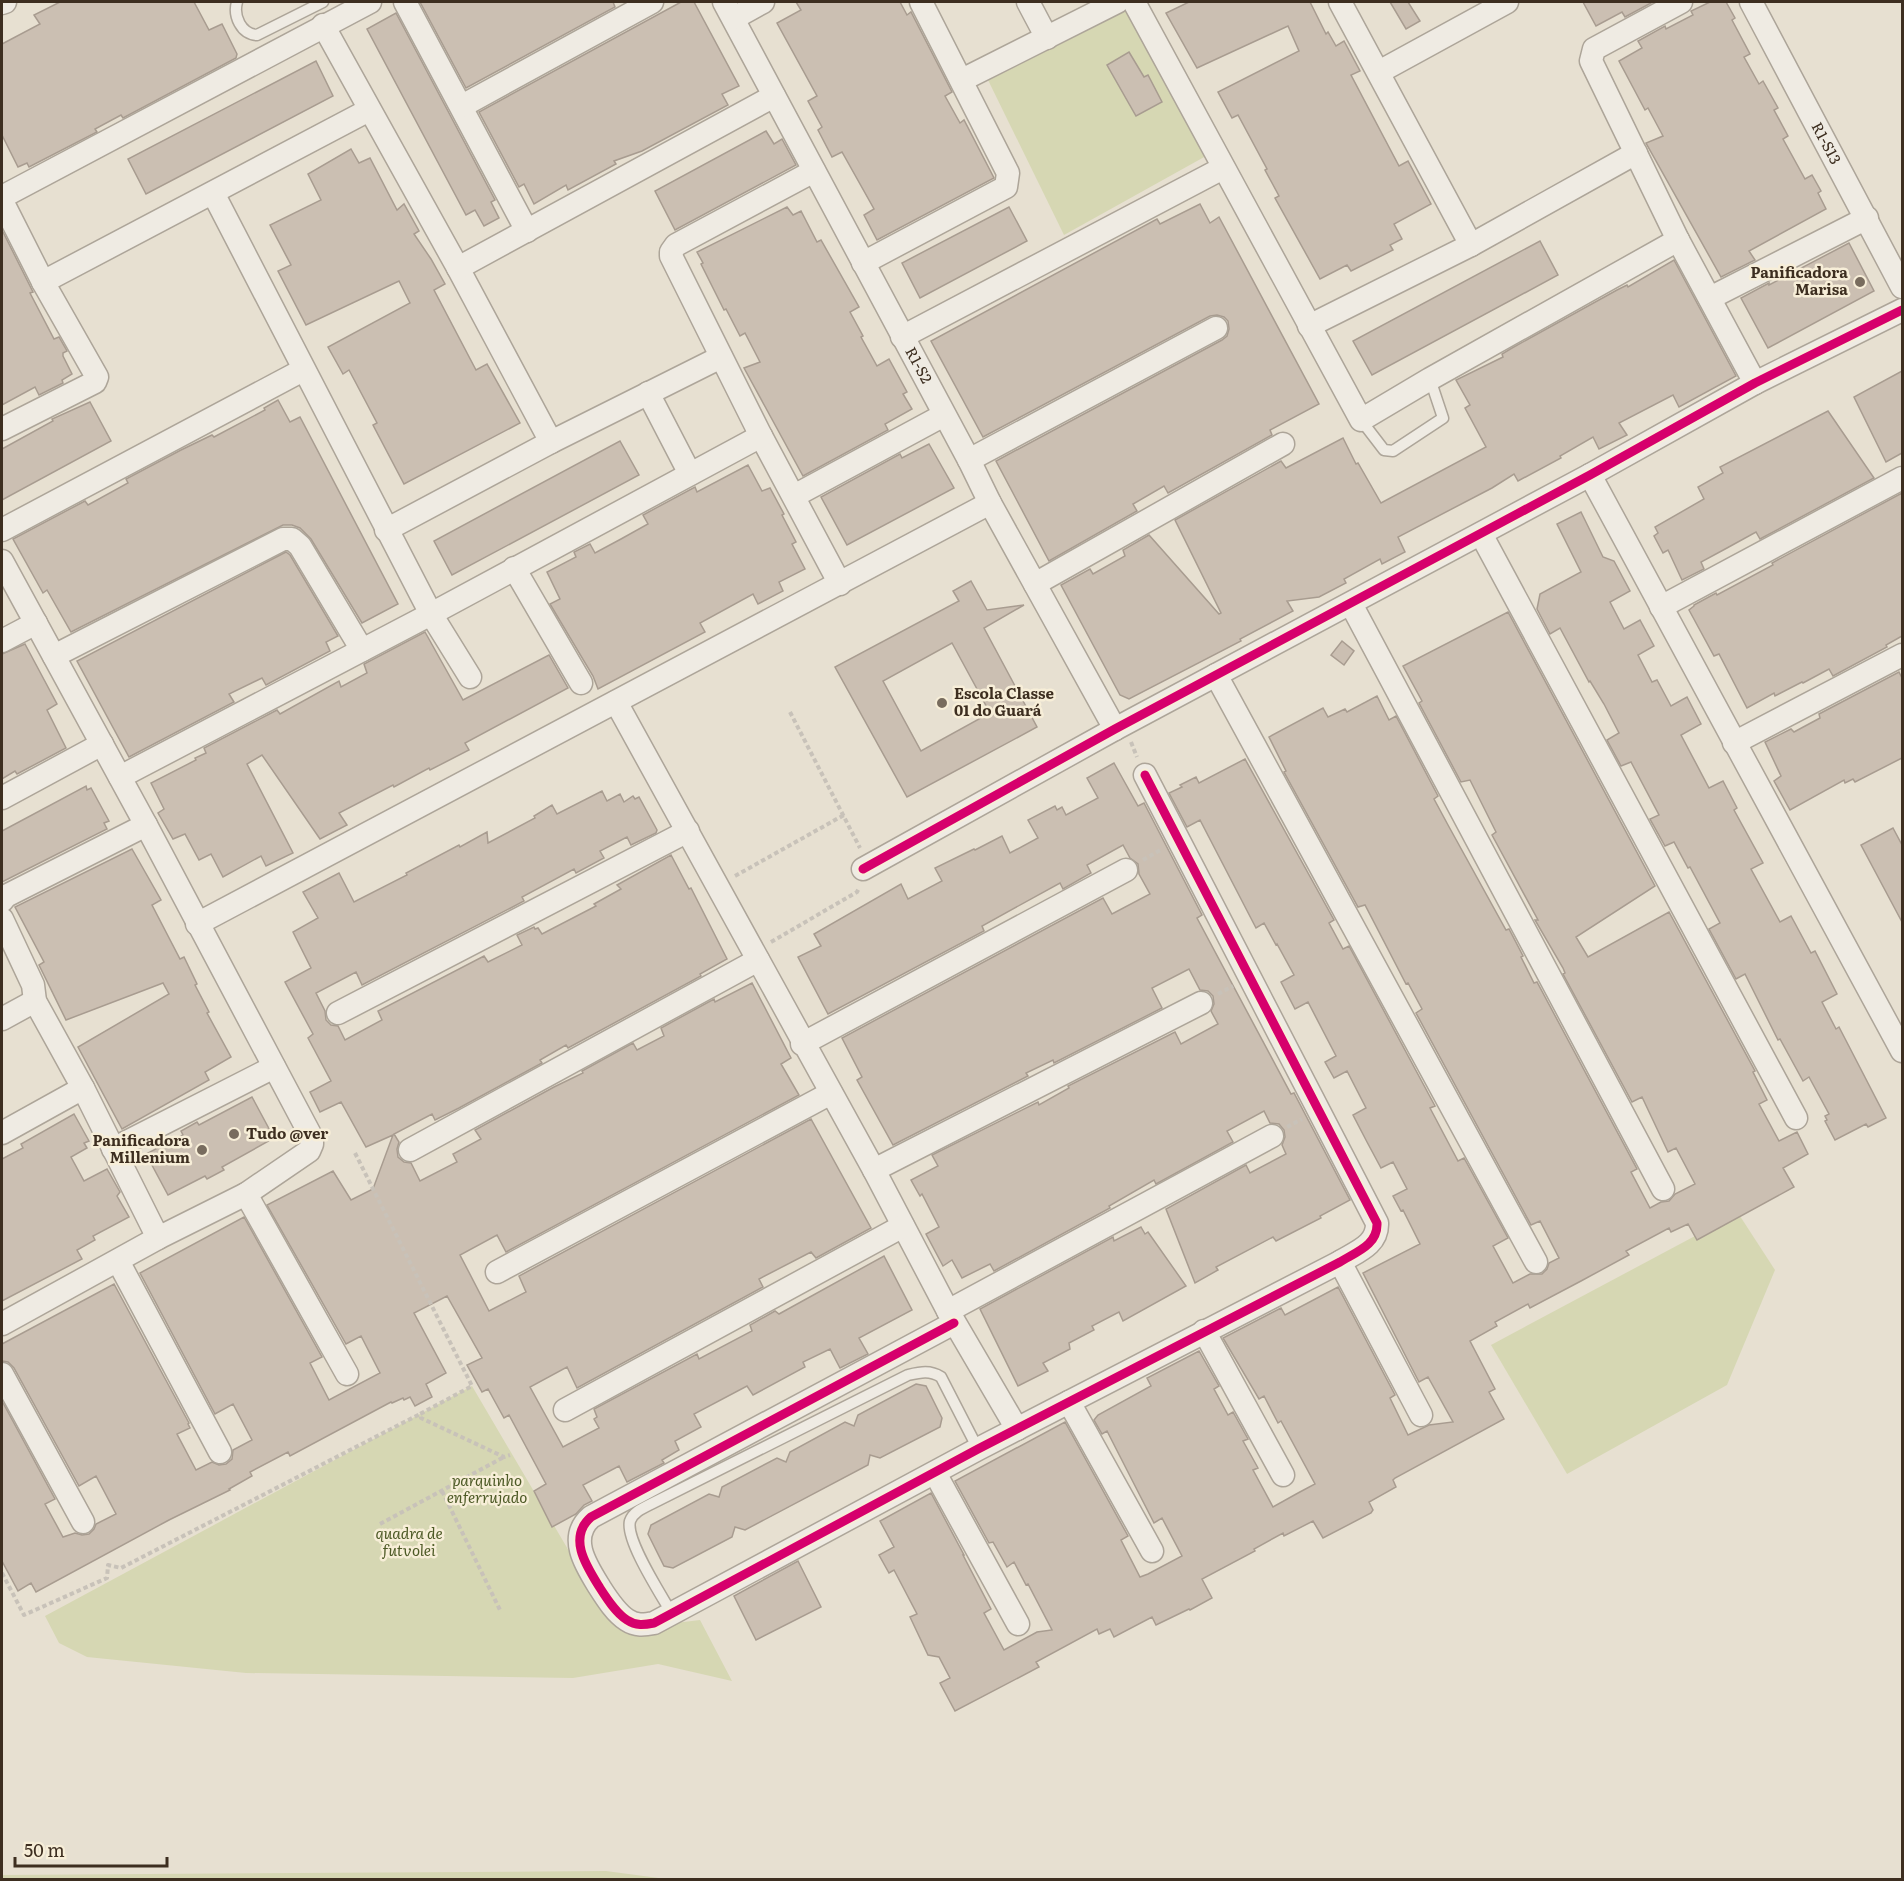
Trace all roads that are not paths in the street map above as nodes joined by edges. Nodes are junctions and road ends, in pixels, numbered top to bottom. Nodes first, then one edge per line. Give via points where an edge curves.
1 (237, 2) edge
2 (370, 2) edge
3 (405, 2) edge
4 (652, 2) edge
5 (763, 2) edge
6 (1028, 2) edge
7 (1117, 2) edge
8 (1134, 2) edge
9 (1340, 2) edge
10 (1507, 2) edge
11 (1681, 2) edge
12 (1751, 2) edge
13 (926, 3) edge
14 (729, 10) edge
15 (330, 11) edge
16 (1047, 38) junction
17 (1379, 72) junction
18 (962, 80) junction
19 (774, 96) junction
20 (462, 106) junction
21 (369, 110) junction
22 (1636, 153) junction
23 (1224, 168) junction
24 (814, 171) junction
25 (213, 194) junction
26 (2, 199) edge
27 (1867, 218) junction
28 (527, 231) junction
29 (1678, 240) junction
30 (1471, 244) junction
31 (863, 263) junction
32 (458, 268) junction
33 (43, 282) junction
34 (1902, 287) edge
35 (1710, 298) junction
36 (1902, 310) edge
37 (1309, 326) junction
38 (1216, 328) dead end
39 (902, 337) junction
40 (721, 357) junction
41 (303, 370) junction
42 (1430, 379) junction
43 (1755, 383) junction
44 (648, 393) junction
45 (944, 415) junction
46 (1361, 420) junction
47 (2, 429) edge
48 (761, 436) junction
49 (551, 442) junction
50 (1283, 444) dead end
51 (969, 460) junction
52 (690, 474) junction
53 (1590, 475) junction
54 (1902, 478) edge
55 (794, 496) junction
56 (990, 503) junction
57 (386, 530) junction
58 (2, 531) edge
59 (1481, 534) junction
60 (2, 561) edge
61 (514, 568) junction
62 (840, 584) junction
63 (1035, 584) junction
64 (1351, 604) junction
65 (1661, 607) junction
66 (431, 614) junction
67 (36, 623) junction
68 (2, 641) edge
69 (362, 650) junction
70 (1902, 655) edge
71 (54, 656) junction
72 (1216, 675) junction
73 (470, 677) dead end
74 (581, 683) dead end
75 (616, 702) junction
76 (1120, 727) junction
77 (1734, 743) junction
78 (102, 744) junction
79 (1145, 776) road end
80 (120, 777) junction
81 (2, 798) edge
82 (146, 825) junction
83 (688, 831) junction
84 (866, 859) road end
85 (1126, 870) road end
86 (2, 901) edge
87 (2, 919) edge
88 (197, 924) junction
89 (756, 956) junction
90 (35, 1001) junction
91 (1201, 1003) road end
92 (338, 1013) dead end
93 (2, 1019) edge
94 (802, 1044) junction
95 (1902, 1051) edge
96 (274, 1068) junction
97 (83, 1088) junction
98 (831, 1094) junction
99 (1796, 1118) dead end
100 (2, 1133) edge
101 (1272, 1136) road end
102 (113, 1149) junction
103 (410, 1150) dead end
104 (874, 1170) junction
105 (1663, 1189) dead end
106 (246, 1194) junction
107 (903, 1226) junction
108 (158, 1238) junction
109 (118, 1261) junction
110 (1340, 1262) junction
111 (1536, 1262) dead end
112 (497, 1272) dead end
113 (951, 1317) junction
114 (2, 1324) edge
115 (1204, 1331) junction
116 (2, 1374) edge
117 (347, 1374) dead end
118 (1069, 1402) junction
119 (565, 1410) dead end
120 (1421, 1415) dead end
121 (1017, 1429) junction
122 (978, 1449) junction
123 (220, 1452) dead end
124 (935, 1473) junction
125 (1283, 1474) dead end
126 (84, 1522) dead end
127 (1152, 1551) dead end
128 (672, 1614) junction
129 (1018, 1624) dead end

1 - 15 lane via 235,10 243,29 250,34
2 - 15 street
3 - 20 street
4 - 20 street
5 - 14 street
6 - 16 street
7 - 16 street
8 - 23 street
9 - 17 street
10 - 17 street
11 - 22 street via 1591,54
12 - 27 street, R1-S13
13 - 18 street
14 - 19 street, R1-S2
15 - 21 street
15 - 26 street
16 - 18 street
17 - 30 street
18 - 31 street via 1008,173 1006,187
19 - 24 street, R1-S2
19 - 28 street
20 - 28 street
21 - 25 street
21 - 32 street
22 - 29 street
22 - 30 street
23 - 37 street
23 - 39 street
24 - 31 street, R1-S2
24 - 40 street via 673,248 671,256
25 - 33 street
25 - 41 street
26 - 33 street
27 - 34 street, R1-S13
27 - 35 street
28 - 32 street
29 - 35 street
29 - 42 street
30 - 37 street
31 - 39 street, R1-S2
32 - 49 street
33 - 47 street via 96,379
35 - 43 street
36 - 43 street
37 - 46 street
38 - 51 street
39 - 45 street, R1-S2
40 - 44 street
40 - 48 street
41 - 57 street
41 - 58 street
42 - 46 street
42 - 46 lane via 1443,418 1393,452 1384,450
43 - 53 street
44 - 49 street
44 - 52 street
45 - 51 street, R1-S2
45 - 55 street
48 - 52 street
48 - 55 street
49 - 57 street
50 - 63 street
51 - 56 street, R1-S2
52 - 61 street
53 - 59 street
53 - 65 street
54 - 65 street
55 - 62 street
56 - 62 street
56 - 63 street, R1-S2
57 - 66 street
59 - 64 street
59 - 99 street
60 - 67 street
61 - 66 street
61 - 74 street
62 - 75 street
63 - 76 street, R1-S2
64 - 72 street
64 - 105 street
65 - 77 street
66 - 69 street
66 - 73 street
67 - 68 street
67 - 71 street
69 - 71 street via 300,546 292,539 283,539
69 - 80 street
70 - 77 street
71 - 78 street
72 - 76 street
72 - 111 street
75 - 83 street
75 - 88 street
76 - 84 street
77 - 95 street
78 - 80 street
78 - 81 street
79 - 110 street via 1377,1223 1372,1243
80 - 82 street
82 - 86 street
82 - 88 street
83 - 89 street
83 - 92 street
85 - 94 street
87 - 90 street via 33,985
88 - 96 street
89 - 94 street
89 - 103 street
90 - 93 street
90 - 97 street
91 - 104 street
94 - 98 street
96 - 102 street
96 - 106 street via 312,1144 309,1151
97 - 100 street
97 - 102 street
98 - 104 street
98 - 112 street
101 - 113 street
102 - 108 street
104 - 107 street
106 - 108 street
106 - 117 street
107 - 113 street
107 - 119 street
108 - 109 street
109 - 114 street
109 - 123 street
110 - 115 street
110 - 120 street
113 - 121 street
113 - 128 street via 584,1523 580,1535 583,1557 605,1596 626,1620 638,1625 654,1623
115 - 118 street
115 - 125 street
116 - 126 street
118 - 121 street
118 - 127 street
121 - 122 street
122 - 124 street
122 - 128 lane via 942,1377 921,1372 887,1385 651,1504 635,1514 630,1529 637,1552
124 - 128 street
124 - 129 street

